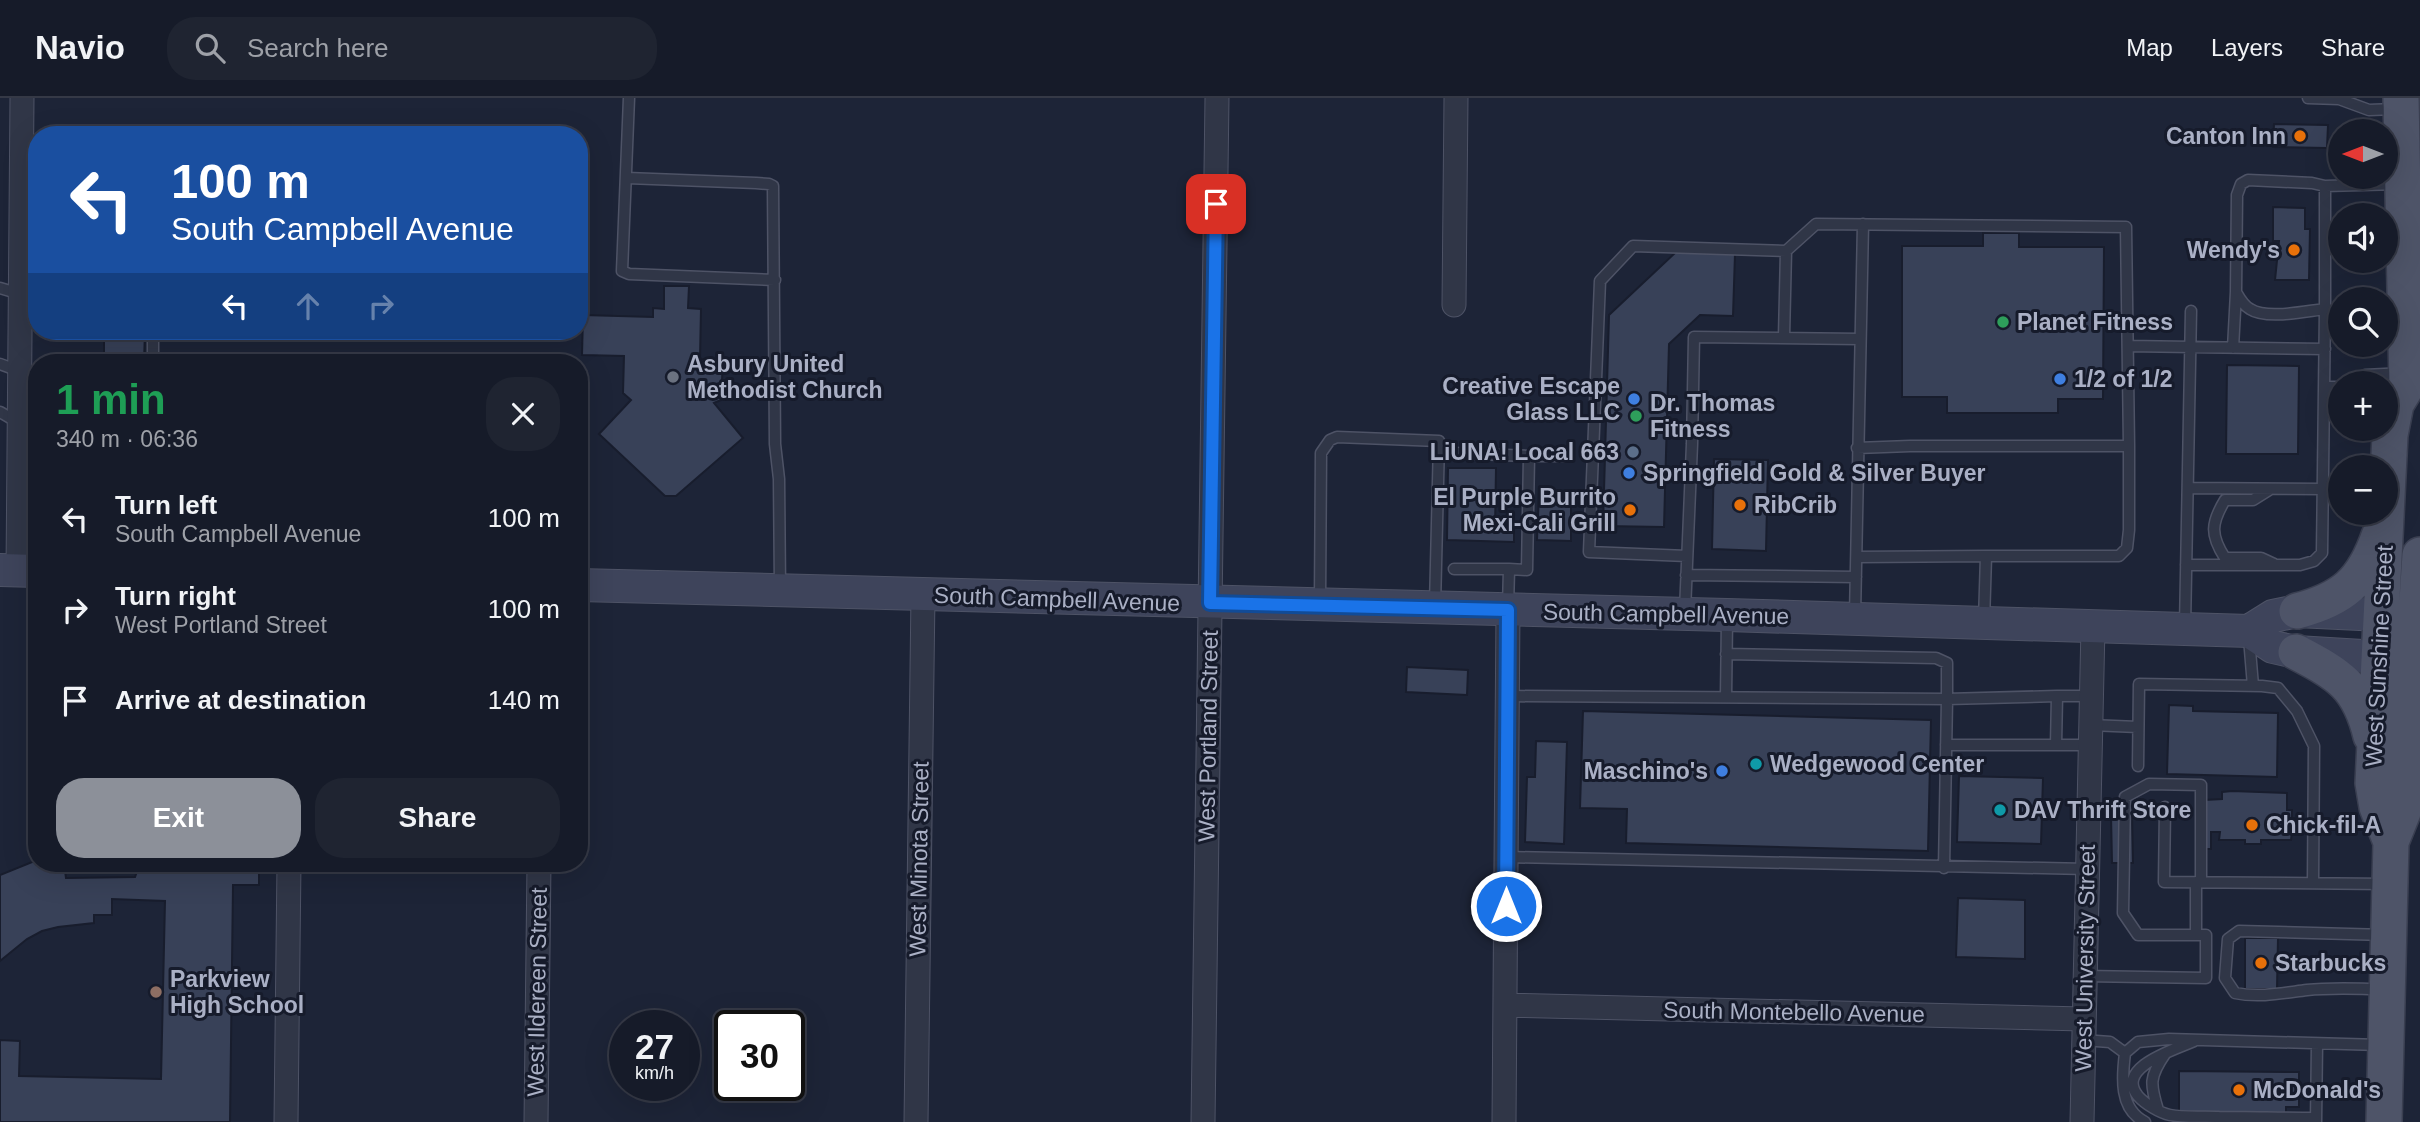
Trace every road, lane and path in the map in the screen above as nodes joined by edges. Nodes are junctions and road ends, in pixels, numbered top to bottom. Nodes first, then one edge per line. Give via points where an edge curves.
1 (22, 98) edge
2 (629, 98) edge
3 (1217, 98) edge
4 (1456, 98) edge
5 (2308, 98) edge
6 (2401, 103) edge
7 (28, 175) edge
8 (626, 178) junction
9 (2403, 184) junction
10 (2325, 186) junction
11 (28, 193) edge
12 (1863, 224) junction
13 (1786, 251) junction
14 (775, 280) junction
15 (10, 291) edge
16 (2236, 292) junction
17 (1454, 305) dead end
18 (2325, 309) junction
19 (2328, 309) edge
20 (2191, 311) dead end
21 (1784, 337) junction
22 (1860, 339) junction
23 (2128, 346) junction
24 (2190, 348) junction
25 (2233, 348) junction
26 (2325, 349) junction
27 (10, 367) edge
28 (2325, 387) joint
29 (2407, 390) edge
30 (10, 418) edge
31 (2129, 446) junction
32 (1857, 448) junction
33 (1455, 453) dead end
34 (2389, 455) edge
35 (1529, 456) junction
36 (1564, 456) dead end
37 (2188, 488) junction
38 (2323, 489) junction
39 (2269, 490) junction
40 (2383, 525) edge
41 (2386, 525) edge
42 (2420, 555) edge
43 (1687, 556) junction
44 (1986, 556) junction
45 (1858, 557) junction
46 (2186, 565) junction
47 (2278, 566) junction
48 (1454, 569) dead end
49 (1509, 569) junction
50 (18, 570) edge
51 (1686, 575) junction
52 (1856, 577) junction
53 (588, 585) edge
54 (780, 591) junction
55 (923, 595) junction
56 (1210, 603) junction
57 (1320, 606) junction
58 (1434, 608) junction
59 (1508, 610) junction
60 (2297, 611) junction
61 (1685, 614) junction
62 (1727, 615) junction
63 (2381, 615) junction
64 (2418, 617) edge
65 (1855, 619) junction
66 (1984, 623) junction
67 (2093, 627) junction
68 (2185, 629) junction
69 (2249, 631) junction
70 (2296, 652) junction
71 (1726, 654) junction
72 (2379, 657) junction
73 (2417, 657) edge
74 (2253, 686) junction
75 (1507, 696) junction
76 (2057, 696) junction
77 (2091, 696) junction
78 (1726, 697) junction
79 (1947, 699) junction
80 (2138, 727) junction
81 (2090, 735) junction
82 (1946, 745) junction
83 (2056, 745) junction
84 (2374, 750) junction
85 (2138, 766) dead end
86 (2420, 771) edge
87 (2165, 807) dead end
88 (2397, 827) junction
89 (1507, 857) junction
90 (1944, 868) junction
91 (2087, 869) junction
92 (289, 872) edge
93 (539, 872) edge
94 (2199, 882) junction
95 (2314, 883) junction
96 (2389, 884) junction
97 (2196, 934) junction
98 (2388, 935) junction
99 (2206, 960) junction
100 (2225, 961) junction
101 (2084, 976) junction
102 (2387, 989) junction
103 (1506, 1005) junction
104 (2083, 1029) junction
105 (2196, 1040) junction
106 (2317, 1044) junction
107 (2386, 1045) junction
108 (2125, 1053) junction
109 (2165, 1054) junction
110 (2158, 1110) junction
111 (2316, 1120) edge
112 (286, 1122) edge
113 (536, 1122) edge
114 (916, 1122) edge
115 (1203, 1122) edge
116 (1504, 1122) edge
117 (2082, 1122) edge
118 (2146, 1122) edge
119 (2384, 1122) edge

1 - 7 street
2 - 8 lane
3 - 56 street, West Portland Street
4 - 17 street
5 - 6 lane via 2339,99 2369,110
6 - 9 main road, West Sunshine Street
8 - 14 lane via 773,186
8 - 14 lane via 622,271
9 - 10 lane
9 - 29 main road, West Sunshine Street via 2408,232 2400,313
10 - 16 lane via 2248,180 2241,184 2236,207
10 - 18 lane
11 - 15 street
12 - 13 lane via 1816,223
12 - 22 lane
12 - 23 lane via 2126,227
13 - 21 lane
13 - 43 lane via 1633,246 1600,281 1589,552
14 - 54 lane
15 - 27 street
16 - 18 lane via 2253,312
16 - 25 lane
18 - 19 lane
18 - 26 lane
20 - 24 lane
21 - 22 lane
21 - 43 lane via 1694,337
22 - 32 lane
23 - 24 lane
23 - 31 lane
24 - 25 lane
24 - 37 lane
25 - 26 lane
26 - 28 lane
27 - 30 street
28 - 38 lane
29 - 34 main road, West Sunshine Street via 2396,404
30 - 50 street
31 - 32 lane
31 - 44 lane via 2129,530 2127,548 2119,556
32 - 45 lane
33 - 35 lane
35 - 36 lane
35 - 49 lane via 1527,570
37 - 39 lane
37 - 46 lane
38 - 39 lane
38 - 47 lane via 2322,553 2314,561
39 - 47 lane via 2253,500 2225,500 2215,517 2214,542 2225,558 2261,558
40 - 60 main road via 2364,570 2350,586 2333,600
41 - 63 main road, West Sunshine Street
42 - 64 main road, West Sunshine Street
43 - 51 lane
44 - 45 lane
44 - 66 lane
45 - 52 lane
46 - 47 lane
46 - 68 lane
48 - 49 lane
49 - 59 lane
51 - 52 lane
51 - 61 lane
52 - 65 lane
53 - 54 main road, South Campbell Avenue
54 - 55 main road, South Campbell Avenue
55 - 56 main road, South Campbell Avenue
55 - 114 street, West Minota Street
56 - 57 main road, South Campbell Avenue
56 - 115 street, West Portland Street
57 - 58 main road, South Campbell Avenue
57 - 58 lane via 1321,453 1336,437 1439,441
58 - 59 main road, South Campbell Avenue
59 - 61 main road, South Campbell Avenue
59 - 75 street
60 - 63 main road, South Campbell Avenue
60 - 69 main road, South Campbell Avenue via 2273,616
61 - 62 main road, South Campbell Avenue
62 - 65 main road, South Campbell Avenue
62 - 71 lane
63 - 64 main road, South Campbell Avenue
63 - 72 main road, West Sunshine Street
64 - 73 main road, West Sunshine Street
65 - 66 main road, South Campbell Avenue
66 - 67 main road, South Campbell Avenue
67 - 68 main road, South Campbell Avenue
67 - 77 street, West University Street
68 - 69 main road, South Campbell Avenue
69 - 70 main road, South Campbell Avenue via 2273,647
69 - 74 lane
70 - 72 main road, South Campbell Avenue
70 - 84 main road via 2347,684 2362,705
71 - 78 lane
71 - 79 lane via 1936,658 1947,663
72 - 73 main road, South Campbell Avenue
72 - 84 main road, West Sunshine Street
73 - 88 main road, West Sunshine Street
74 - 80 lane via 2139,684
74 - 95 lane via 2278,688 2297,711 2314,746
75 - 78 lane
75 - 89 street
76 - 77 lane
76 - 79 lane
76 - 83 lane
77 - 81 street, West University Street
78 - 79 lane
79 - 82 lane
80 - 81 lane
80 - 85 lane
81 - 83 lane
81 - 91 street, West University Street
82 - 83 lane
82 - 90 lane
84 - 88 main road, West Sunshine Street via 2372,783 2377,807
86 - 88 main road
87 - 94 lane via 2164,882
88 - 96 main road, West Sunshine Street
89 - 90 lane
89 - 103 street
90 - 91 lane
91 - 101 street, West University Street
92 - 112 street
93 - 113 street, West Ildereen Street
94 - 95 lane
94 - 97 lane
94 - 97 lane via 2201,785 2149,783 2125,797 2123,913 2138,935
95 - 96 lane
96 - 98 main road, West Sunshine Street
97 - 99 lane via 2206,935
98 - 100 lane via 2239,931 2228,939
98 - 102 main road, West Sunshine Street
99 - 100 lane
99 - 101 lane via 2206,978
100 - 102 lane via 2228,985 2245,995
101 - 104 street, West University Street
102 - 107 main road, West Sunshine Street
103 - 104 street, South Montebello Avenue
103 - 116 street
104 - 108 lane
104 - 117 street, West University Street
105 - 106 lane
105 - 108 lane via 2138,1042
105 - 109 lane
106 - 107 lane
106 - 111 lane
107 - 119 main road, West Sunshine Street
108 - 118 lane via 2122,1088 2128,1104
109 - 110 lane via 2151,1084
109 - 110 lane via 2143,1064 2135,1075 2136,1094
110 - 111 lane via 2181,1116

